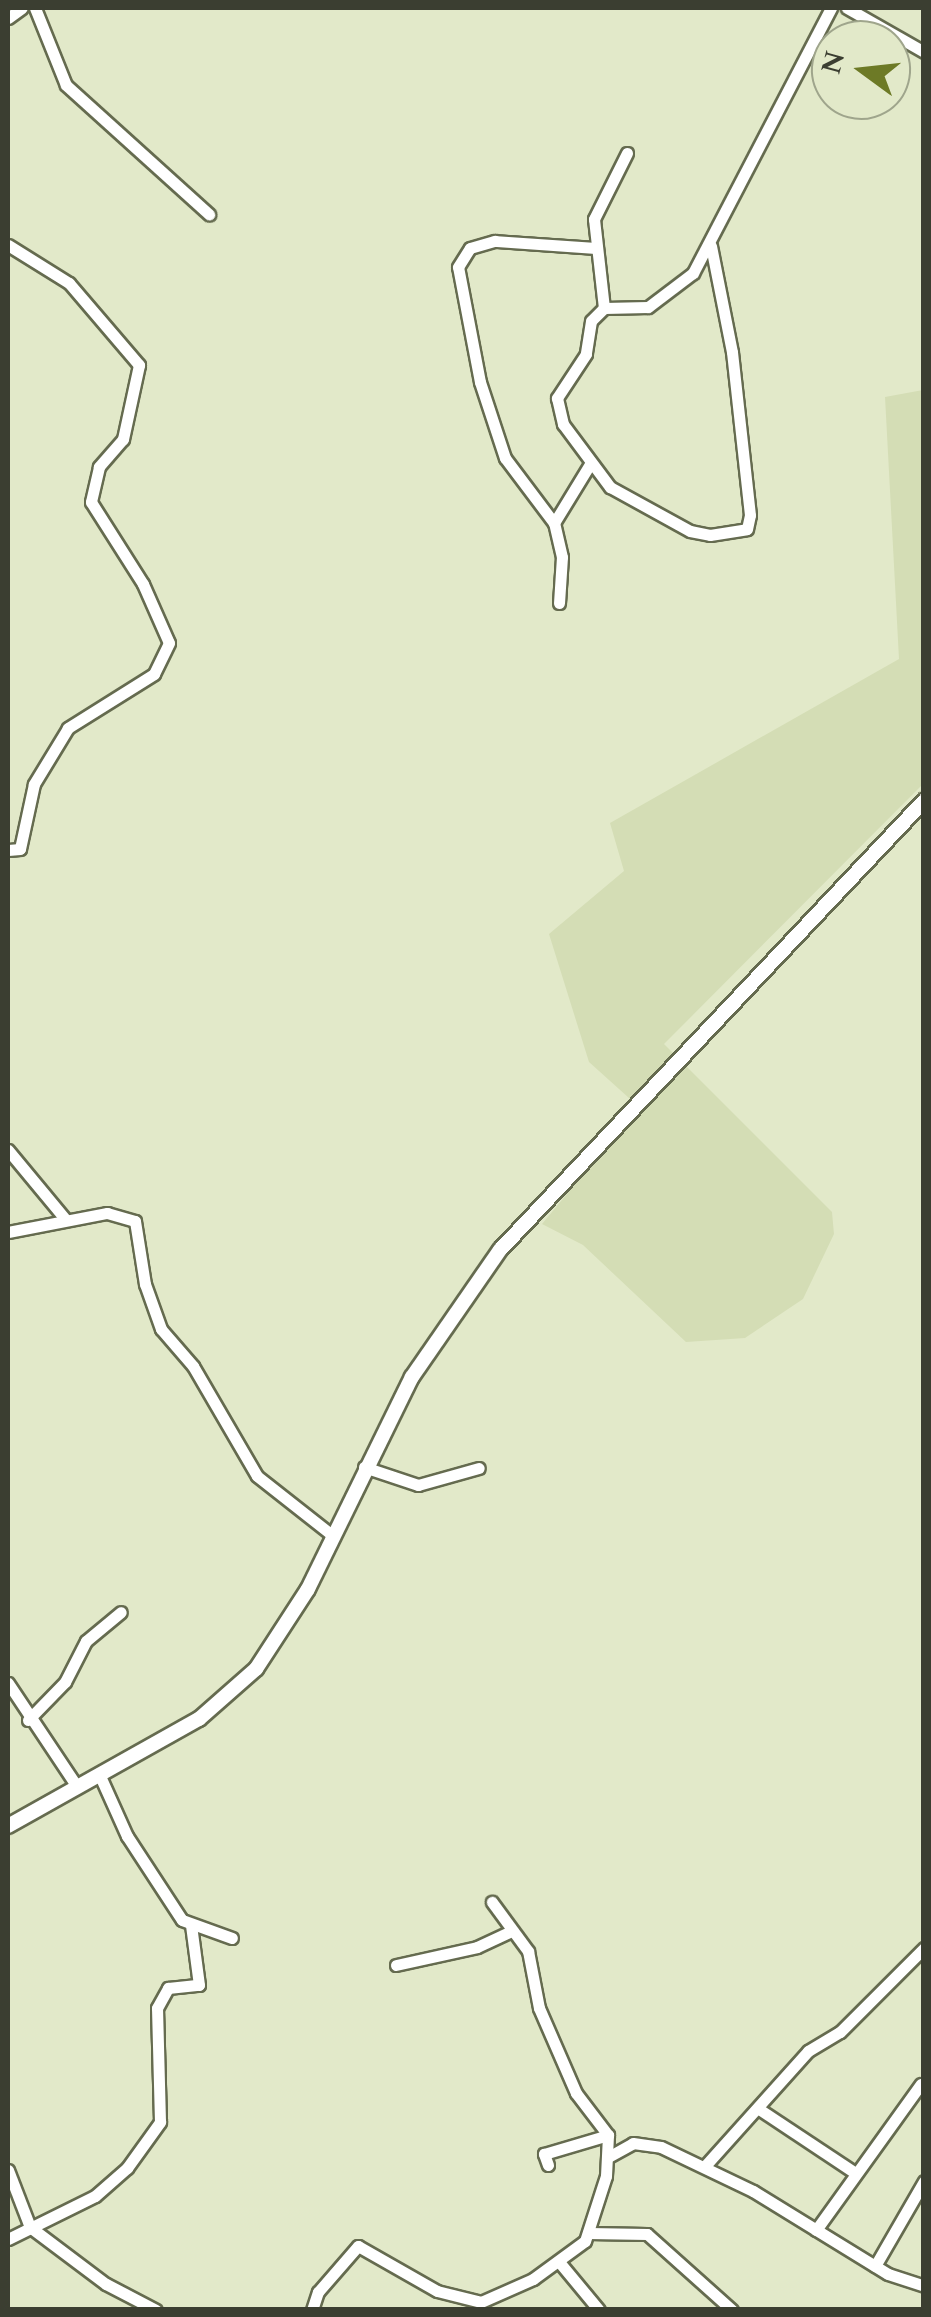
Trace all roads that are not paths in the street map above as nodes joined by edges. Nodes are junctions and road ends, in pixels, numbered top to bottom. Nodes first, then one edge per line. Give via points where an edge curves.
1 (22, 8) edge
2 (35, 8) edge
3 (832, 8) edge
4 (848, 8) edge
5 (8, 18) edge
6 (924, 52) edge
7 (627, 153) dead end
8 (209, 214) dead end
9 (8, 244) edge
10 (711, 246) junction
11 (594, 248) junction
12 (604, 308) junction
13 (590, 464) junction
14 (554, 523) junction
15 (560, 604) dead end
16 (924, 801) edge
17 (8, 850) edge
18 (8, 1150) edge
19 (66, 1220) junction
20 (8, 1232) edge
21 (364, 1468) junction
22 (479, 1468) dead end
23 (332, 1535) junction
24 (122, 1612) dead end
25 (8, 1683) edge
26 (28, 1720) junction
27 (100, 1776) junction
28 (76, 1785) junction
29 (8, 1826) edge
30 (492, 1902) dead end
31 (191, 1925) junction
32 (509, 1932) junction
33 (232, 1938) dead end
34 (924, 1948) edge
35 (396, 1965) dead end
36 (921, 2084) dead end
37 (759, 2109) junction
38 (608, 2135) junction
39 (610, 2156) junction
40 (548, 2166) dead end
41 (704, 2168) junction
42 (8, 2170) edge
43 (854, 2172) junction
44 (924, 2181) edge
45 (30, 2226) junction
46 (816, 2230) junction
47 (588, 2233) junction
48 (8, 2239) edge
49 (560, 2263) junction
50 (875, 2266) junction
51 (924, 2286) edge
52 (156, 2310) edge
53 (312, 2310) edge
54 (600, 2310) edge
55 (732, 2310) edge

1 - 5 street
2 - 8 street via 66,85
3 - 10 street via 800,58
4 - 6 street
7 - 11 street via 594,219
9 - 17 street via 69,283 139,365 123,438 98,467 91,502 143,584 168,644 154,674 68,728 34,784 20,848
10 - 12 street via 674,293 648,308
10 - 13 street via 732,352 747,529 690,531 610,487
11 - 12 street
11 - 14 street via 495,241 470,248 458,267 480,382 506,458
12 - 13 street via 591,321 586,354 557,398 563,424
13 - 14 street
14 - 15 street via 562,557
16 - 21 main road via 539,1202 462,1299
18 - 19 street
19 - 20 street
19 - 23 street via 126,1214 135,1221 145,1284 162,1329 194,1366 256,1476
21 - 22 street via 418,1486
21 - 23 main road
23 - 27 main road via 294,1616 256,1669 199,1720
24 - 26 street via 86,1641 65,1682
25 - 26 street
26 - 28 street
27 - 28 main road
27 - 31 street via 127,1836
28 - 29 main road
30 - 32 street
31 - 33 street
31 - 45 street via 199,1986 168,1988 157,2008 160,2122 127,2168 95,2196
32 - 35 street via 476,1947
32 - 38 street via 528,1952 538,2008 562,2063
34 - 37 street via 840,2032 808,2051
36 - 43 street
37 - 41 street
37 - 43 street
38 - 39 street
38 - 40 street via 544,2154
39 - 41 street via 622,2146 650,2142
39 - 47 street
41 - 46 street
42 - 45 street
43 - 46 street
44 - 50 street
45 - 48 street
45 - 52 street via 93,2276
46 - 50 street
47 - 49 street
47 - 55 street via 646,2234
49 - 53 street via 481,2302 437,2291 358,2246 318,2292
49 - 54 street
50 - 51 street

